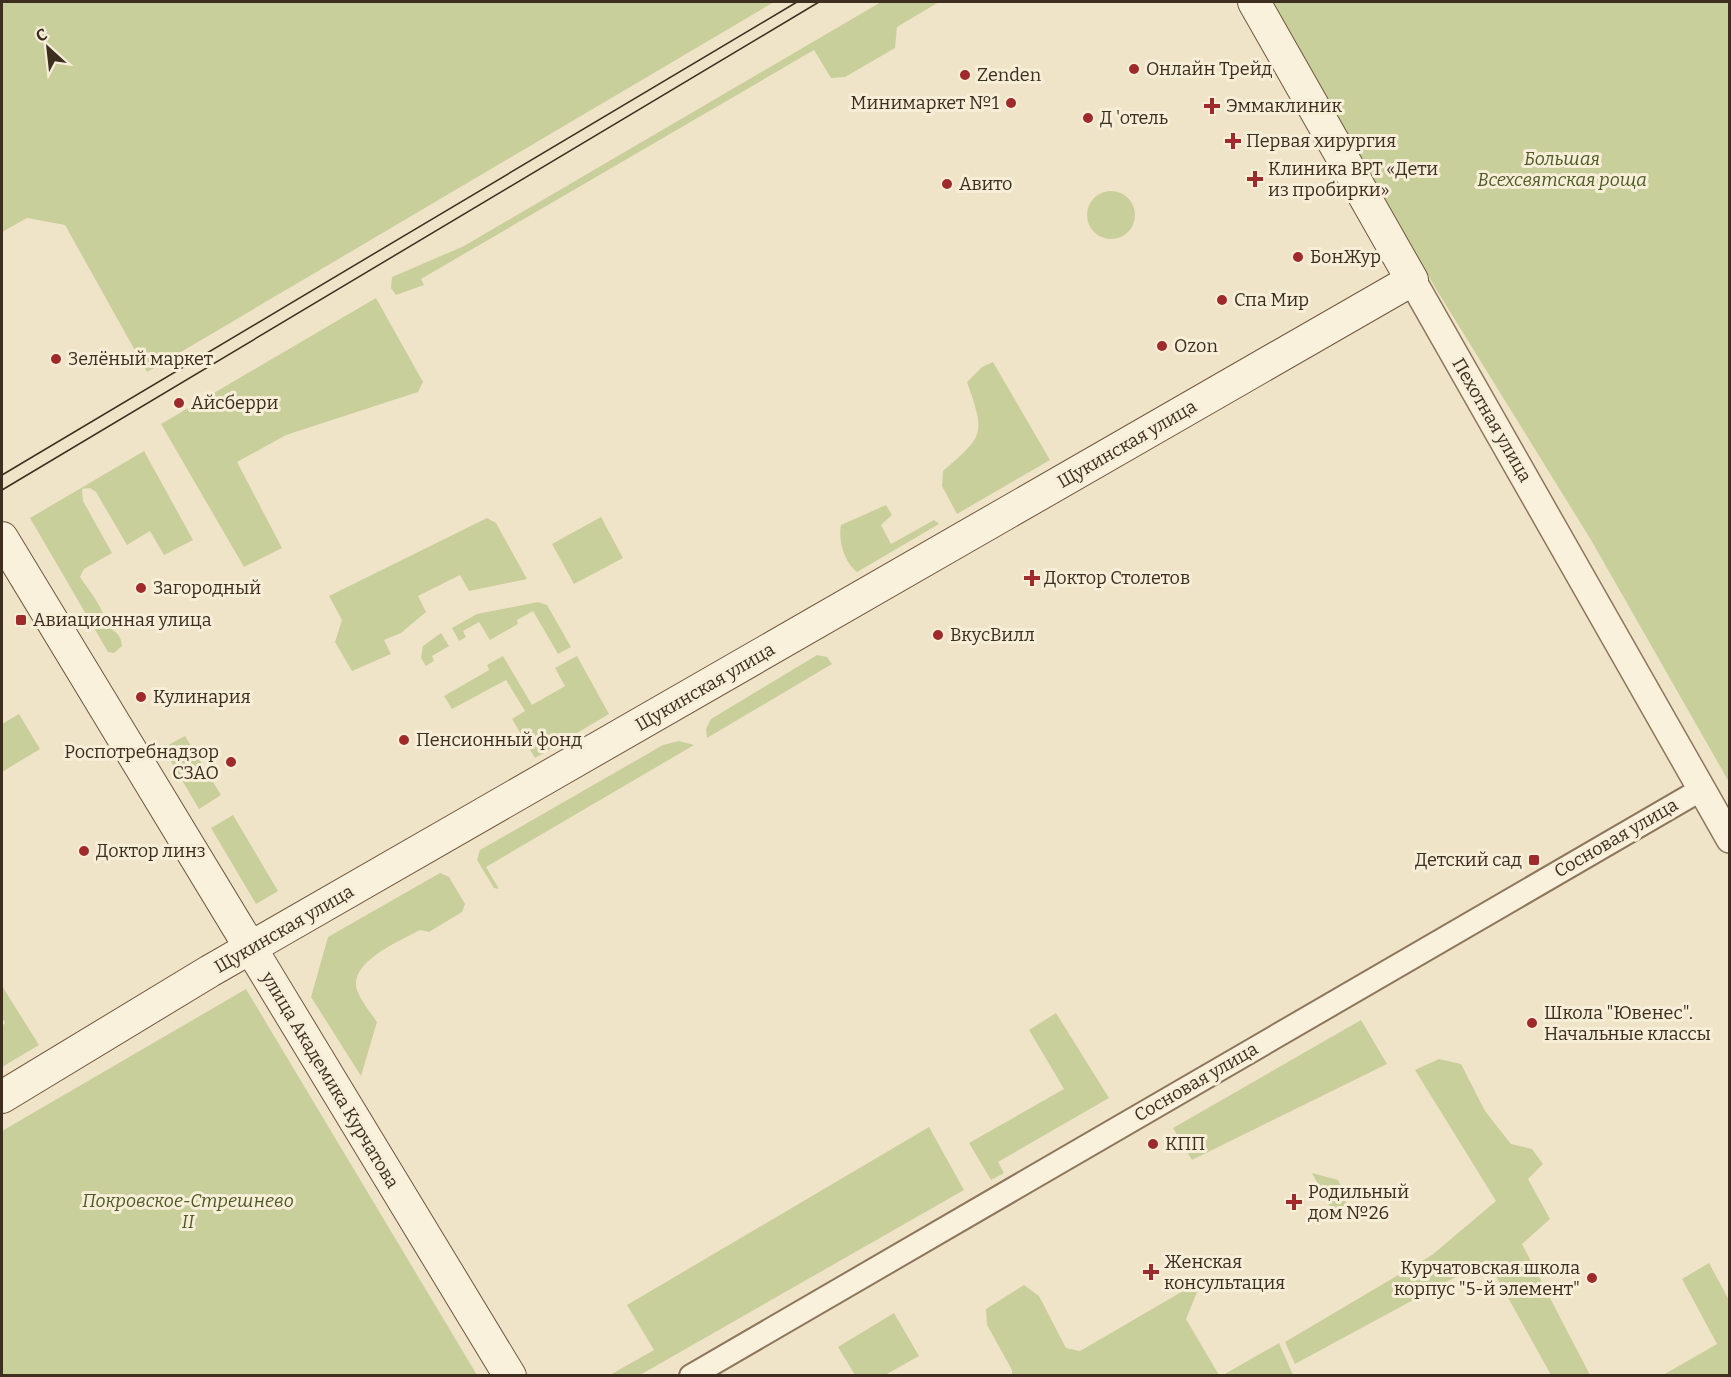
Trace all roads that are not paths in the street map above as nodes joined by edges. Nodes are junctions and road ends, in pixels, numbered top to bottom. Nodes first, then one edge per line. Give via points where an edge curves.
1 (1254, 2) edge
2 (1412, 280) junction
3 (2, 538) edge
4 (1702, 789) junction
5 (1730, 839) edge
6 (249, 949) junction
7 (2, 1097) edge
8 (510, 1376) edge
9 (691, 1376) edge

1 - 2 main road, Пехотная улица
2 - 4 street, Пехотная улица
2 - 6 main road, Щукинская улица
3 - 6 main road, улица Академика Курчатова
4 - 5 street, Пехотная улица
4 - 9 street, Сосновая улица
6 - 7 main road, Щукинская улица
6 - 8 main road, улица Академика Курчатова

